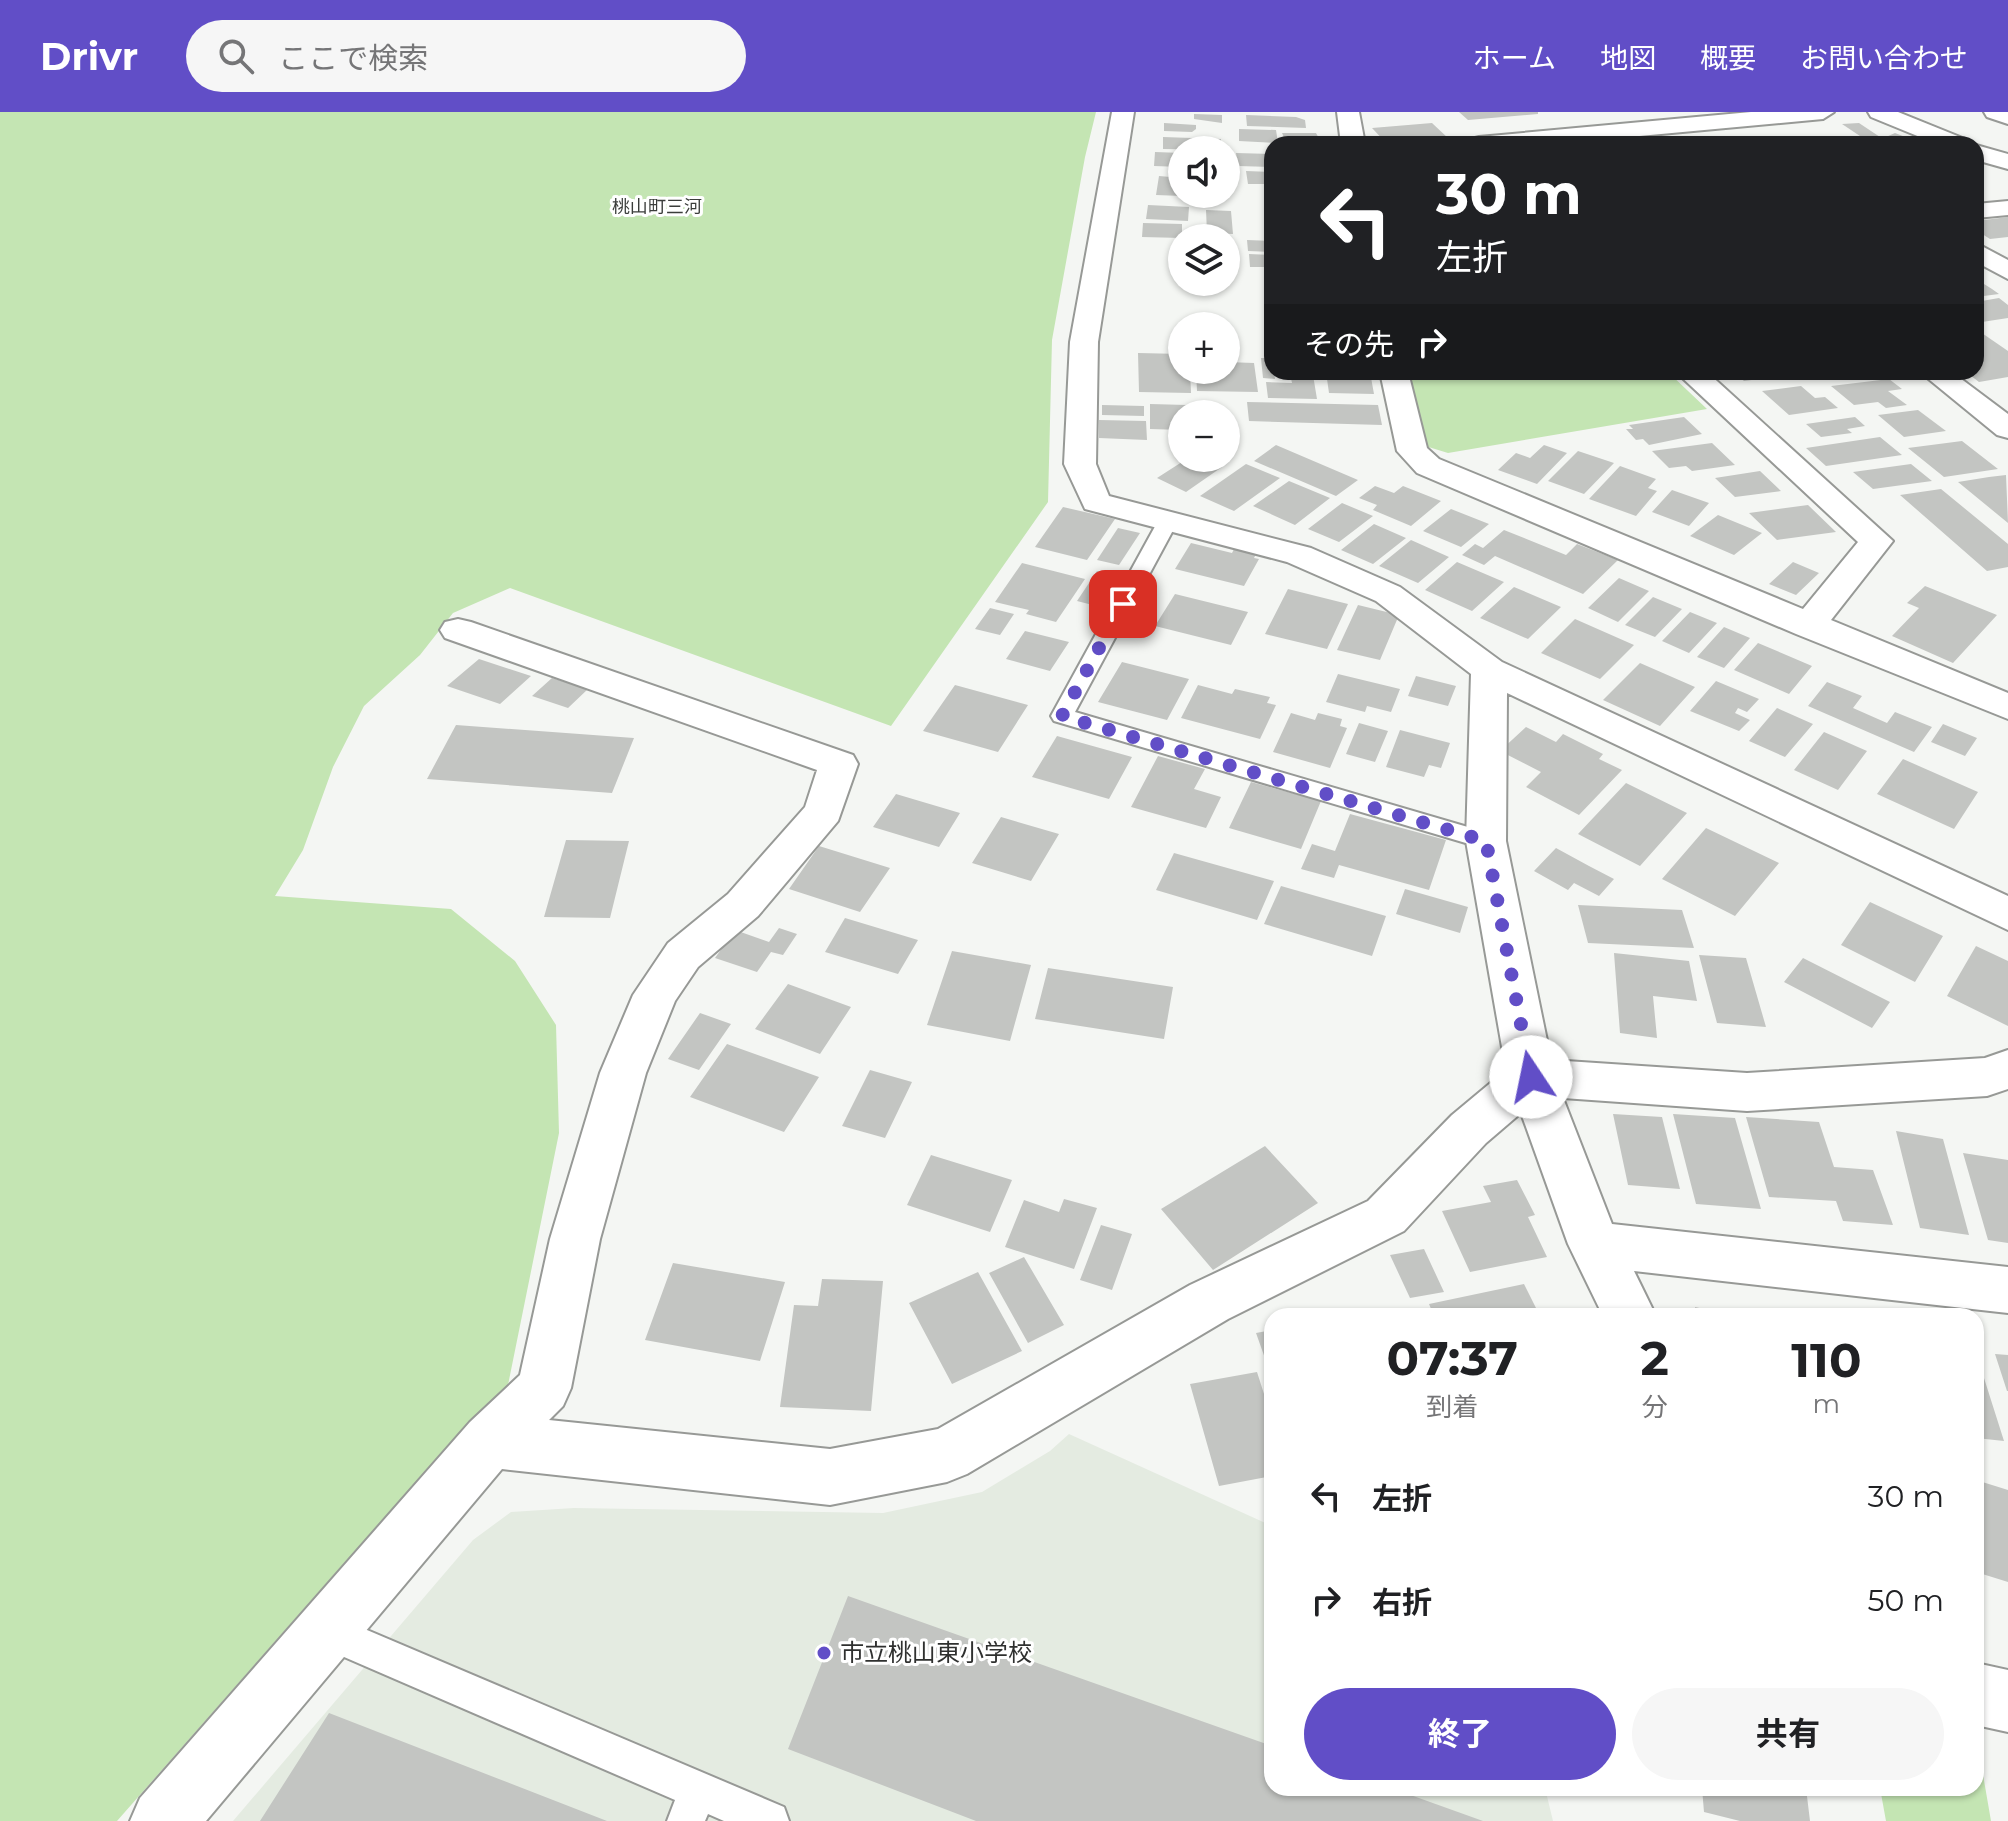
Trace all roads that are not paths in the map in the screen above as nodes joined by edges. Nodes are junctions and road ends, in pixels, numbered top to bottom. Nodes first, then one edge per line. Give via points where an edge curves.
1 (1123, 112) edge
2 (1348, 112) edge
3 (1823, 112) edge
4 (1879, 112) edge
5 (1995, 112) edge
6 (2008, 117) edge
7 (1352, 136) edge
8 (1565, 136) edge
9 (1938, 136) edge
10 (1984, 154) edge
11 (2008, 162) edge
12 (2008, 208) edge
13 (1984, 210) edge
14 (1984, 256) edge
15 (2008, 271) edge
16 (1396, 380) edge
17 (1699, 380) edge
18 (1944, 380) edge
19 (2008, 429) edge
20 (1168, 521) junction
21 (1808, 626) junction
22 (458, 630) dead end
23 (1489, 670) junction
24 (2008, 707) edge
25 (1486, 841) junction
26 (2008, 914) edge
27 (2008, 1069) edge
28 (1531, 1077) junction
29 (1594, 1244) junction
30 (2008, 1290) edge
31 (1626, 1308) edge
32 (490, 1441) junction
33 (327, 1631) junction
34 (1984, 1696) edge
35 (2008, 1701) edge
36 (692, 1806) edge
37 (163, 1821) edge
38 (770, 1821) edge

1 - 20 street via 1084,342 1080,464 1096,502
2 - 7 street
3 - 8 street
4 - 9 street
5 - 6 street
10 - 11 street
12 - 13 street
14 - 15 street
16 - 21 street via 1412,451 1428,466
17 - 21 street via 1876,541
18 - 19 street
20 - 23 street via 1299,555 1388,594
20 - 25 lane via 1062,716
21 - 24 street
22 - 32 street via 839,764 824,811 743,905 683,955 655,995 623,1073 575,1239 544,1388
23 - 25 street
23 - 26 street
25 - 28 street
27 - 28 street via 1987,1077 1747,1092
28 - 29 street
28 - 32 street via 1469,1129 1386,1216 1209,1302 947,1455 830,1477
29 - 30 street
29 - 31 street
32 - 33 street
33 - 36 lane
33 - 37 street
34 - 35 street
36 - 38 lane

